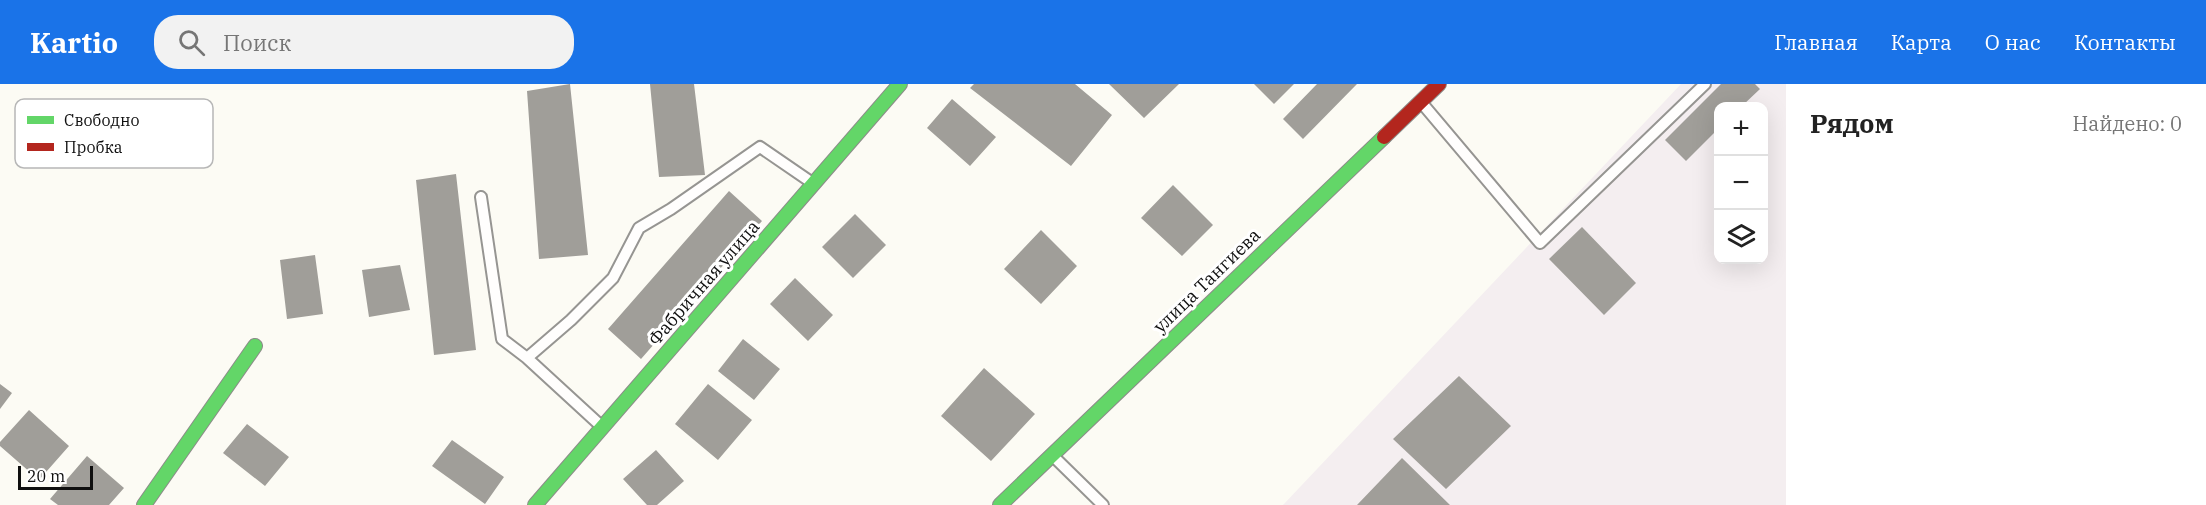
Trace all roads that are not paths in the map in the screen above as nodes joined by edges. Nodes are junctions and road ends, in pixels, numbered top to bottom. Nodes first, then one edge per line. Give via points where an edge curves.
1 (900, 84) edge
2 (1439, 84) edge
3 (1705, 84) edge
4 (1420, 102) junction
5 (814, 184) junction
6 (481, 197) dead end
7 (255, 346) dead end
8 (527, 358) junction
9 (603, 427) junction
10 (1052, 454) junction
11 (144, 505) edge
12 (535, 505) edge
13 (1000, 505) edge
14 (1103, 505) edge

1 - 5 street, Фабричная улица
2 - 4 street, улица Тангиева
3 - 4 lane via 1540,243
4 - 10 street, улица Тангиева
5 - 8 lane via 760,147 639,228 614,278
5 - 9 street, Фабричная улица
6 - 8 lane via 502,339
7 - 11 street
8 - 9 lane
9 - 12 street, Фабричная улица
10 - 13 street, улица Тангиева
10 - 14 lane

